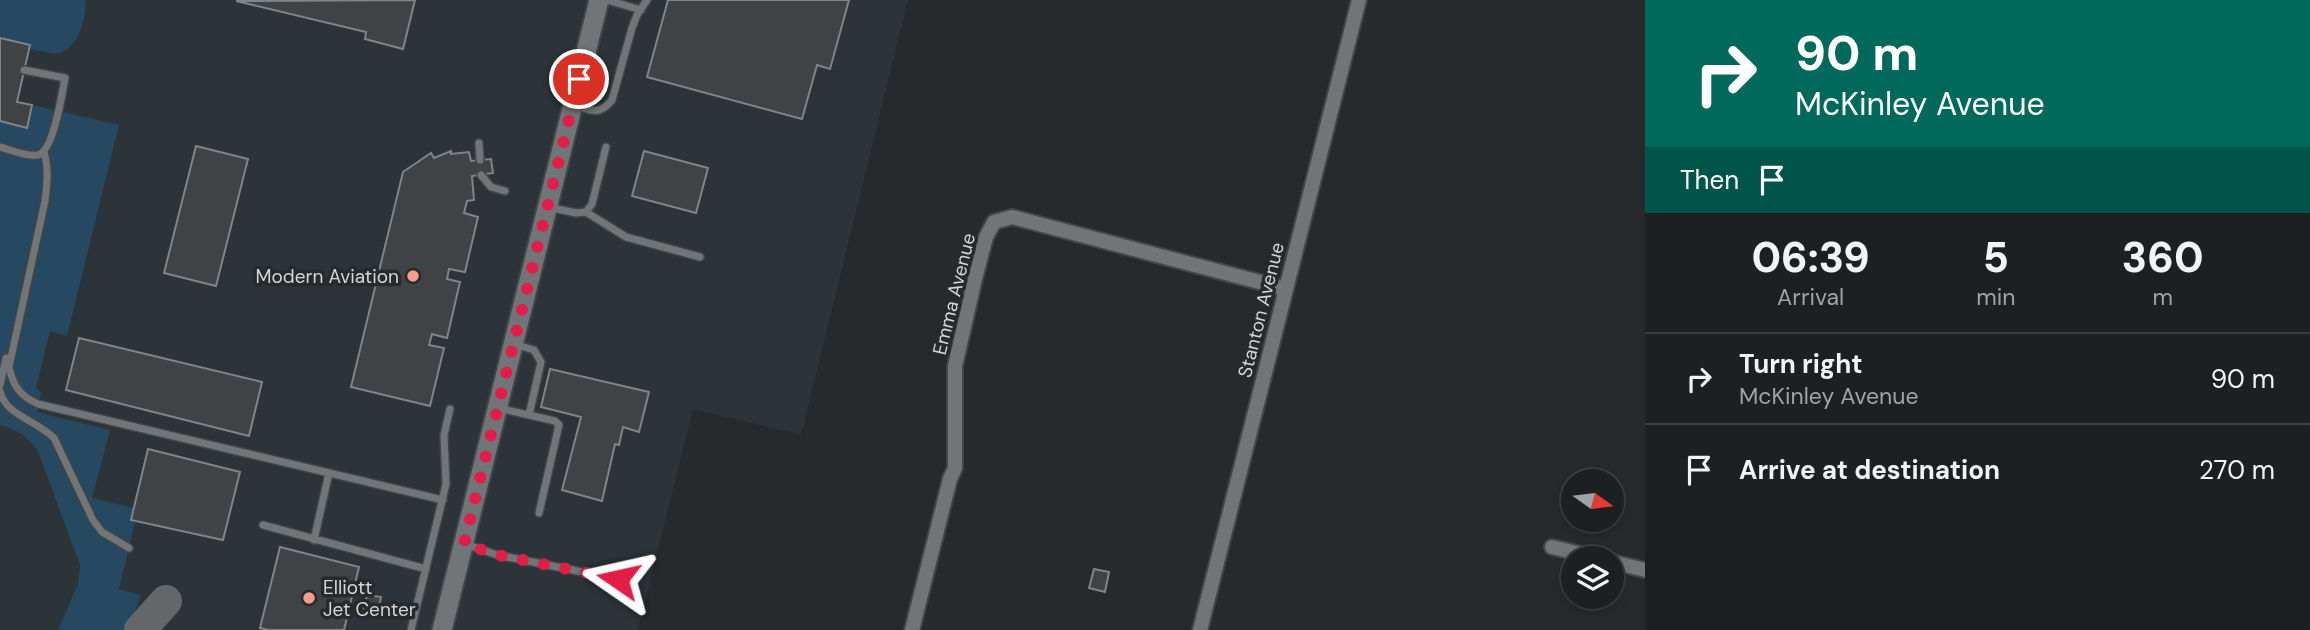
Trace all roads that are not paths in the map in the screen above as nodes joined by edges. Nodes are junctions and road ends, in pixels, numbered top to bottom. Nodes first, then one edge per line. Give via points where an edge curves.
1 (599, 0) edge
2 (607, 0) edge
3 (647, 0) edge
4 (1359, 0) edge
5 (641, 10) junction
6 (24, 70) dead end
7 (572, 106) junction
8 (478, 143) dead end
9 (0, 147) edge
10 (606, 147) dead end
11 (44, 152) junction
12 (480, 160) dead end
13 (481, 175) dead end
14 (505, 191) dead end
15 (547, 207) junction
16 (586, 212) junction
17 (701, 257) dead end
18 (1286, 289) junction
19 (513, 344) junction
20 (12, 352) junction
21 (0, 385) edge
22 (0, 391) edge
23 (497, 408) junction
24 (450, 410) dead end
25 (530, 415) junction
26 (329, 473) junction
27 (443, 500) junction
28 (539, 513) dead end
29 (263, 526) dead end
30 (314, 540) junction
31 (464, 544) junction
32 (1552, 547) dead end
33 (129, 548) dead end
34 (1561, 549) edge
35 (1624, 565) edge
36 (426, 569) junction
37 (1645, 570) edge
38 (618, 579) dead end
39 (411, 630) edge
40 (442, 630) edge
41 (912, 630) edge
42 (1200, 630) edge

1 - 7 main road
2 - 5 lane
3 - 5 lane
4 - 18 street, Stanton Avenue
5 - 7 lane via 612,100 595,111
6 - 11 lane via 65,78
7 - 15 main road
8 - 12 lane
9 - 11 lane via 27,154
10 - 16 lane
11 - 20 lane via 48,163 45,201
13 - 14 lane via 491,187
15 - 16 lane
15 - 19 main road
16 - 17 lane via 626,237
18 - 41 street, Emma Avenue via 1012,217 995,222 986,237 955,366 955,468
18 - 42 street, Stanton Avenue
19 - 23 main road
19 - 25 lane via 534,350 541,362
20 - 21 lane via 6,356
20 - 26 lane via 12,381 18,392 38,404
22 - 33 lane via 8,410 54,438 93,520 102,532
23 - 25 lane
23 - 31 main road
24 - 27 lane via 444,435 447,468
25 - 28 lane via 559,425
26 - 27 lane
26 - 30 lane
27 - 36 lane
29 - 30 lane
30 - 36 lane
31 - 38 lane
31 - 40 main road
32 - 34 street
35 - 37 street
36 - 39 lane

